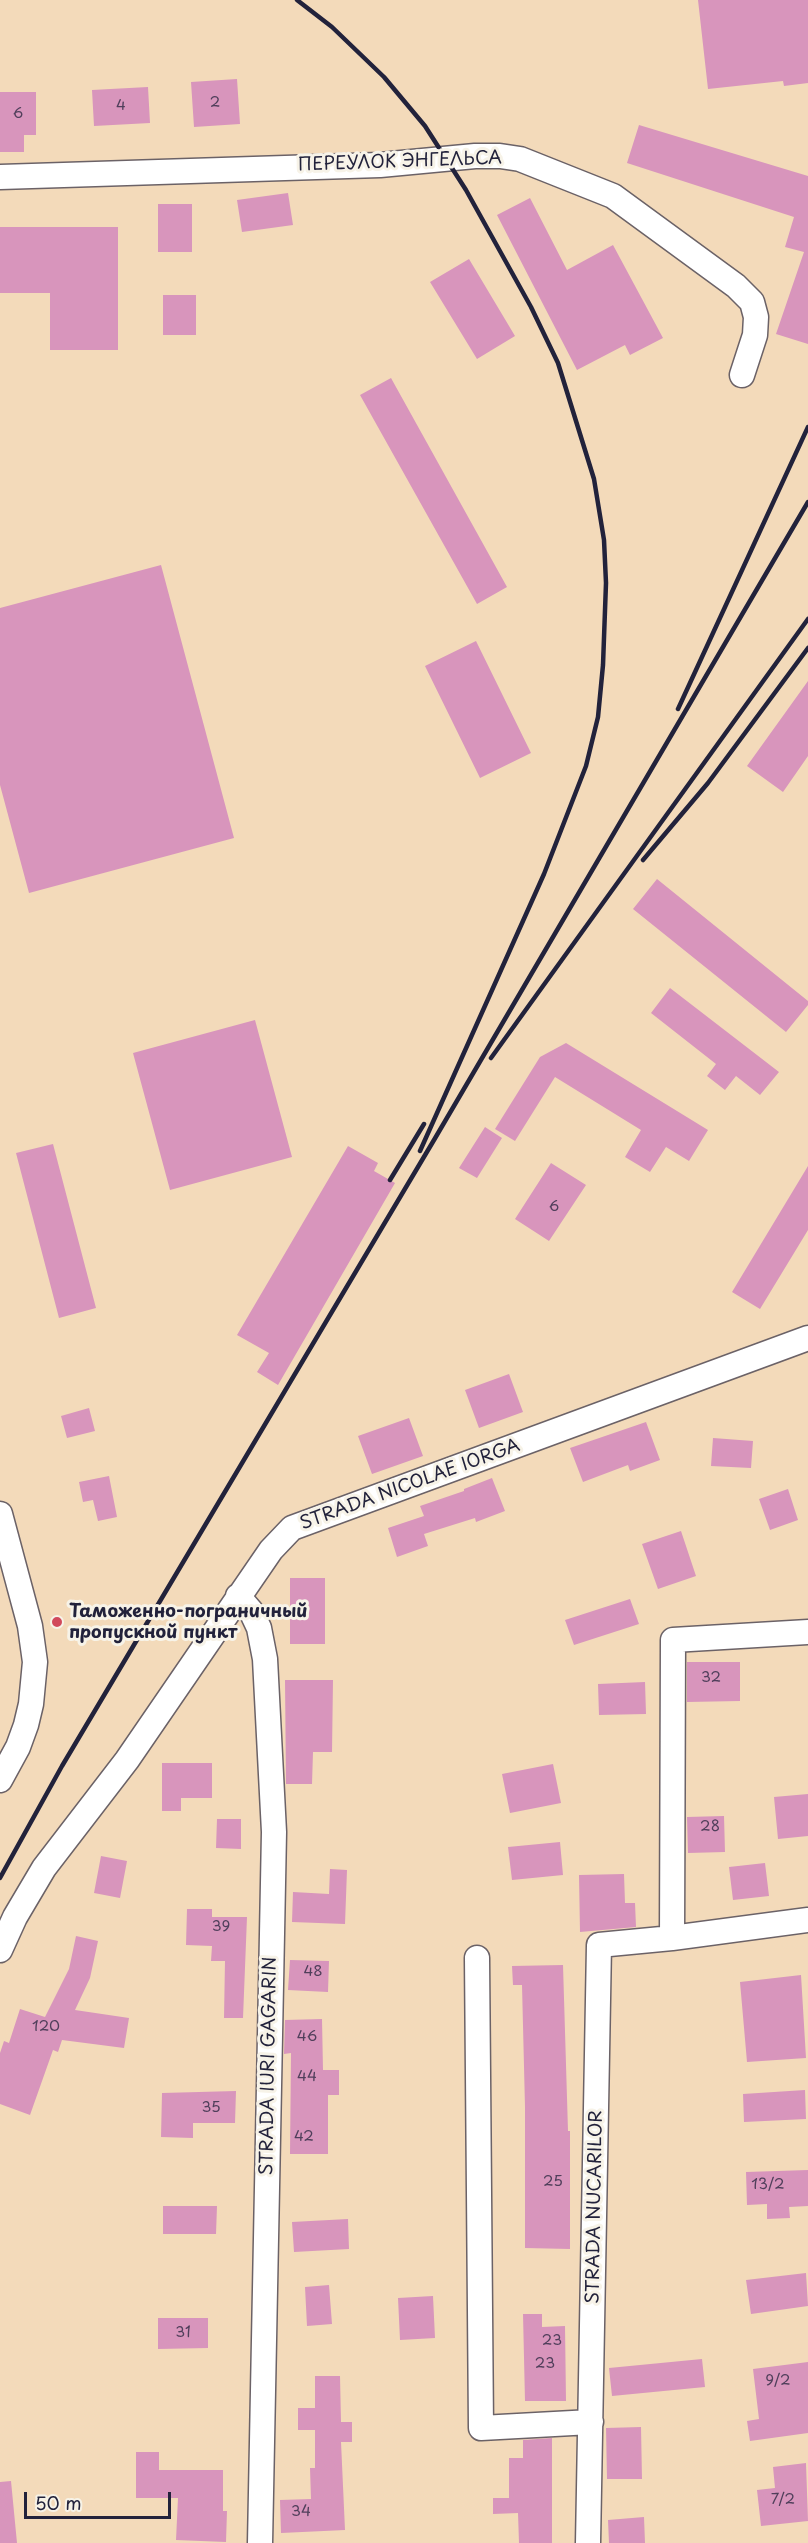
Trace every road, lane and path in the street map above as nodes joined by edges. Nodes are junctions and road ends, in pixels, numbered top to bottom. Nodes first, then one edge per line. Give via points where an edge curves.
1 (0, 177) edge
2 (741, 375) dead end
3 (808, 1338) edge
4 (0, 1514) edge
5 (238, 1596) junction
6 (808, 1632) edge
7 (0, 1780) edge
8 (808, 1920) edge
9 (672, 1938) junction
10 (0, 1950) edge
11 (477, 1958) dead end
12 (591, 2422) junction
13 (260, 2543) edge
14 (588, 2543) edge

1 - 2 street, ПЕРЕУЛОК ЭНГЕЛЬСА via 380,165 475,156 519,159 613,196 736,286 752,302 756,317 755,336
3 - 5 street, STRADA NICOLAE IORGA via 292,1528
4 - 7 street via 30,1626 35,1662 26,1725
5 - 10 street, STRADA NICOLAE IORGA via 127,1760 44,1868
5 - 13 street, STRADA IURI GAGARIN via 259,1629 265,1659 274,1832
6 - 9 street via 673,1640
8 - 9 street, STRADA NUCARILOR
9 - 12 street, STRADA NUCARILOR via 599,1944
11 - 12 street via 481,2428
12 - 14 street, STRADA NUCARILOR

